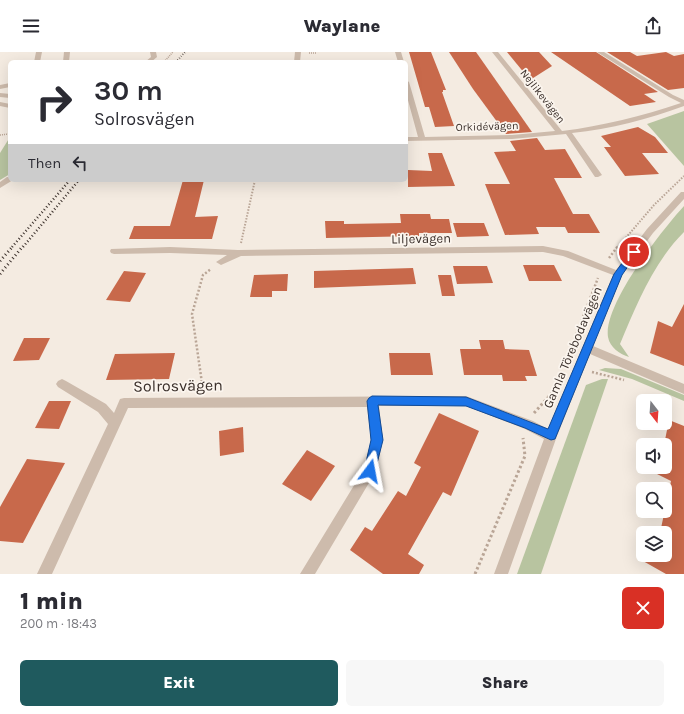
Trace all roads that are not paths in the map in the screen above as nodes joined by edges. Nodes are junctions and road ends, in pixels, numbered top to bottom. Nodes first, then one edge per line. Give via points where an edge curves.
1 (495, 52) edge
2 (600, 52) edge
3 (408, 89) edge
4 (684, 103) edge
5 (568, 132) junction
6 (560, 133) junction
7 (408, 139) edge
8 (422, 139) junction
9 (598, 175) dead end
10 (684, 194) edge
11 (114, 251) dead end
12 (239, 253) junction
13 (221, 262) road end
14 (618, 274) junction
15 (587, 348) junction
16 (62, 384) dead end
17 (684, 389) edge
18 (372, 401) junction
19 (115, 423) junction
20 (551, 436) junction
21 (44, 574) edge
22 (307, 574) edge
23 (501, 574) edge

1 - 6 street, Nejlikevägen
2 - 4 street
3 - 8 street
4 - 5 street, Orkidévägen via 664,112 614,125
5 - 6 street, Orkidévägen
5 - 9 street
6 - 8 street, Orkidévägen
7 - 8 street, Orkidévägen
10 - 14 street, Gamla Törebodavägen via 650,231
11 - 12 street
12 - 13 street, Liljevägen
12 - 14 street, Liljevägen via 543,249 565,253
14 - 15 street, Gamla Törebodavägen
15 - 17 street
15 - 20 street, Gamla Törebodavägen
16 - 19 street via 102,408
18 - 19 street, Solrosvägen via 124,403
18 - 20 street, Solrosvägen via 466,401
18 - 22 street via 377,440 370,471
19 - 21 street, Solrosvägen
20 - 23 street, Gamla Törebodavägen

